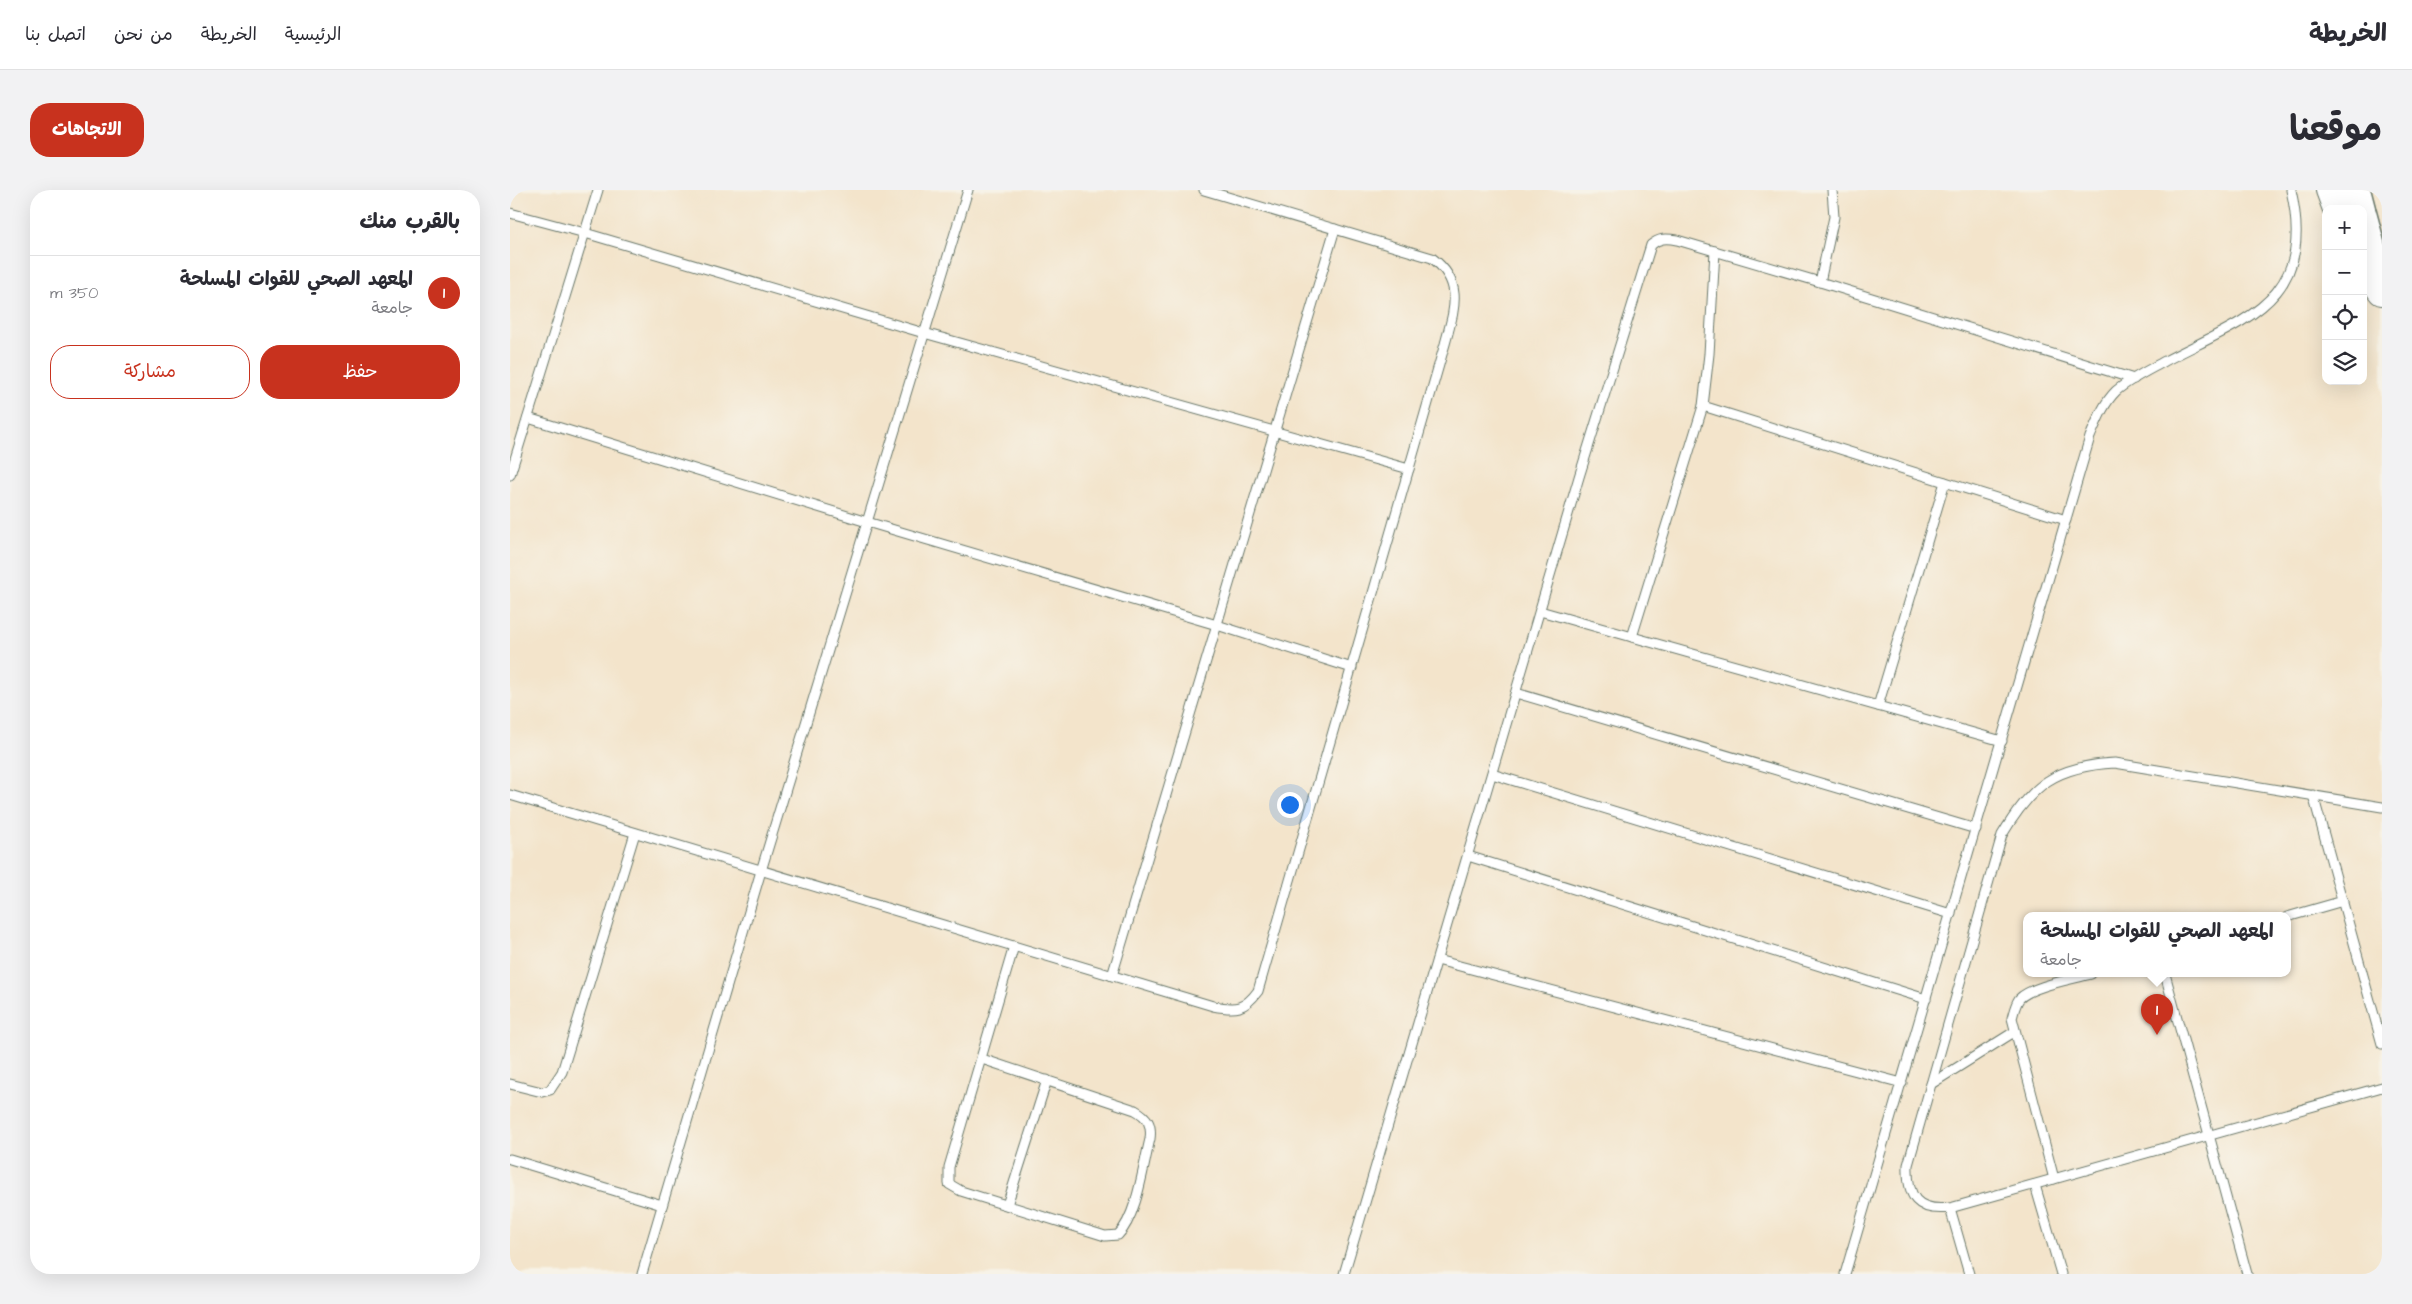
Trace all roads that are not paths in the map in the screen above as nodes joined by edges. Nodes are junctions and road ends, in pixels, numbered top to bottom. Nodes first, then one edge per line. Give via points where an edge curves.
1 (598, 190) edge
2 (968, 190) edge
3 (1204, 190) edge
4 (1832, 190) edge
5 (2291, 190) edge
6 (2330, 190) edge
7 (2357, 190) edge
8 (2336, 205) edge
9 (2361, 205) edge
10 (510, 213) edge
11 (1335, 229) junction
12 (2367, 229) edge
13 (585, 233) junction
14 (1716, 251) junction
15 (2367, 270) edge
16 (1820, 282) junction
17 (2382, 284) edge
18 (2382, 291) edge
19 (924, 333) junction
20 (2134, 379) junction
21 (1703, 406) junction
22 (528, 418) junction
23 (1275, 432) junction
24 (1409, 469) junction
25 (510, 475) edge
26 (1945, 482) junction
27 (2066, 520) junction
28 (867, 522) junction
29 (1540, 611) junction
30 (1217, 625) junction
31 (1632, 637) junction
32 (1352, 668) junction
33 (1516, 693) junction
34 (1878, 706) junction
35 (2002, 741) junction
36 (1492, 774) junction
37 (510, 795) edge
38 (2313, 795) junction
39 (2382, 807) edge
40 (1976, 829) junction
41 (635, 833) junction
42 (1468, 856) junction
43 (761, 871) junction
44 (2343, 901) junction
45 (1951, 914) junction
46 (2291, 916) edge
47 (1014, 946) junction
48 (1437, 960) junction
49 (1112, 976) junction
50 (2080, 977) edge
51 (2166, 977) edge
52 (1926, 999) junction
53 (2014, 1032) junction
54 (2382, 1044) edge
55 (982, 1058) junction
56 (1047, 1080) junction
57 (1902, 1083) junction
58 (510, 1084) edge
59 (1931, 1084) junction
60 (2382, 1087) edge
61 (2208, 1136) junction
62 (510, 1159) edge
63 (2054, 1179) junction
64 (2034, 1185) junction
65 (662, 1205) junction
66 (1007, 1205) junction
67 (1950, 1208) junction
68 (642, 1274) edge
69 (1344, 1274) edge
70 (1845, 1274) edge
71 (1969, 1274) edge
72 (2061, 1274) edge
73 (2247, 1274) edge

1 - 13 lane
2 - 19 lane
3 - 11 lane
4 - 16 lane via 1834,217
5 - 20 lane via 2296,211 2297,245 2290,272 2276,294 2256,312
6 - 8 highway
7 - 9 main road
10 - 13 lane
11 - 23 lane
11 - 24 lane via 1432,258 1445,268 1454,286 1447,336
12 - 17 main road
13 - 19 lane
13 - 22 lane
14 - 16 lane
14 - 21 lane
14 - 29 lane via 1666,238 1657,240 1647,253
15 - 18 highway
16 - 20 lane
19 - 23 lane
19 - 28 lane
20 - 27 lane via 2116,392 2102,410 2090,437
21 - 26 lane
21 - 31 lane
22 - 25 lane
22 - 28 lane
23 - 24 lane
23 - 30 lane
24 - 32 lane
26 - 27 lane
26 - 34 lane
27 - 35 lane
28 - 30 lane
28 - 43 lane
29 - 31 lane
29 - 33 lane
30 - 32 lane
30 - 49 lane
31 - 34 lane
32 - 49 lane via 1258,991 1248,1005 1231,1009 1213,1006
33 - 36 lane
33 - 40 lane
34 - 35 lane
35 - 40 lane
36 - 42 lane
36 - 45 lane
37 - 41 lane
38 - 39 lane
38 - 44 lane
38 - 59 lane via 2115,763 2091,764 2064,771 2044,782 2017,810 2002,835
40 - 45 lane
41 - 43 lane
41 - 58 lane via 559,1077 550,1090 542,1092
42 - 48 lane
42 - 52 lane
43 - 47 lane
43 - 65 lane
44 - 46 lane
44 - 54 lane
45 - 52 lane
47 - 49 lane
47 - 55 lane
48 - 57 lane
48 - 69 lane
50 - 53 lane via 2038,989 2020,998 2012,1018
51 - 61 lane
52 - 57 lane
53 - 59 lane
53 - 63 lane
55 - 56 lane
55 - 66 lane via 948,1177 949,1184
56 - 66 lane
56 - 66 lane via 1135,1110 1148,1121 1152,1129 1150,1140 1129,1220 1118,1235 1111,1237
57 - 70 lane
59 - 67 lane via 1908,1165 1907,1182 1913,1196 1922,1205 1934,1210
60 - 61 lane
61 - 63 lane
61 - 73 lane
62 - 65 lane
63 - 64 lane
64 - 67 lane
64 - 72 lane
65 - 68 lane
67 - 71 lane

